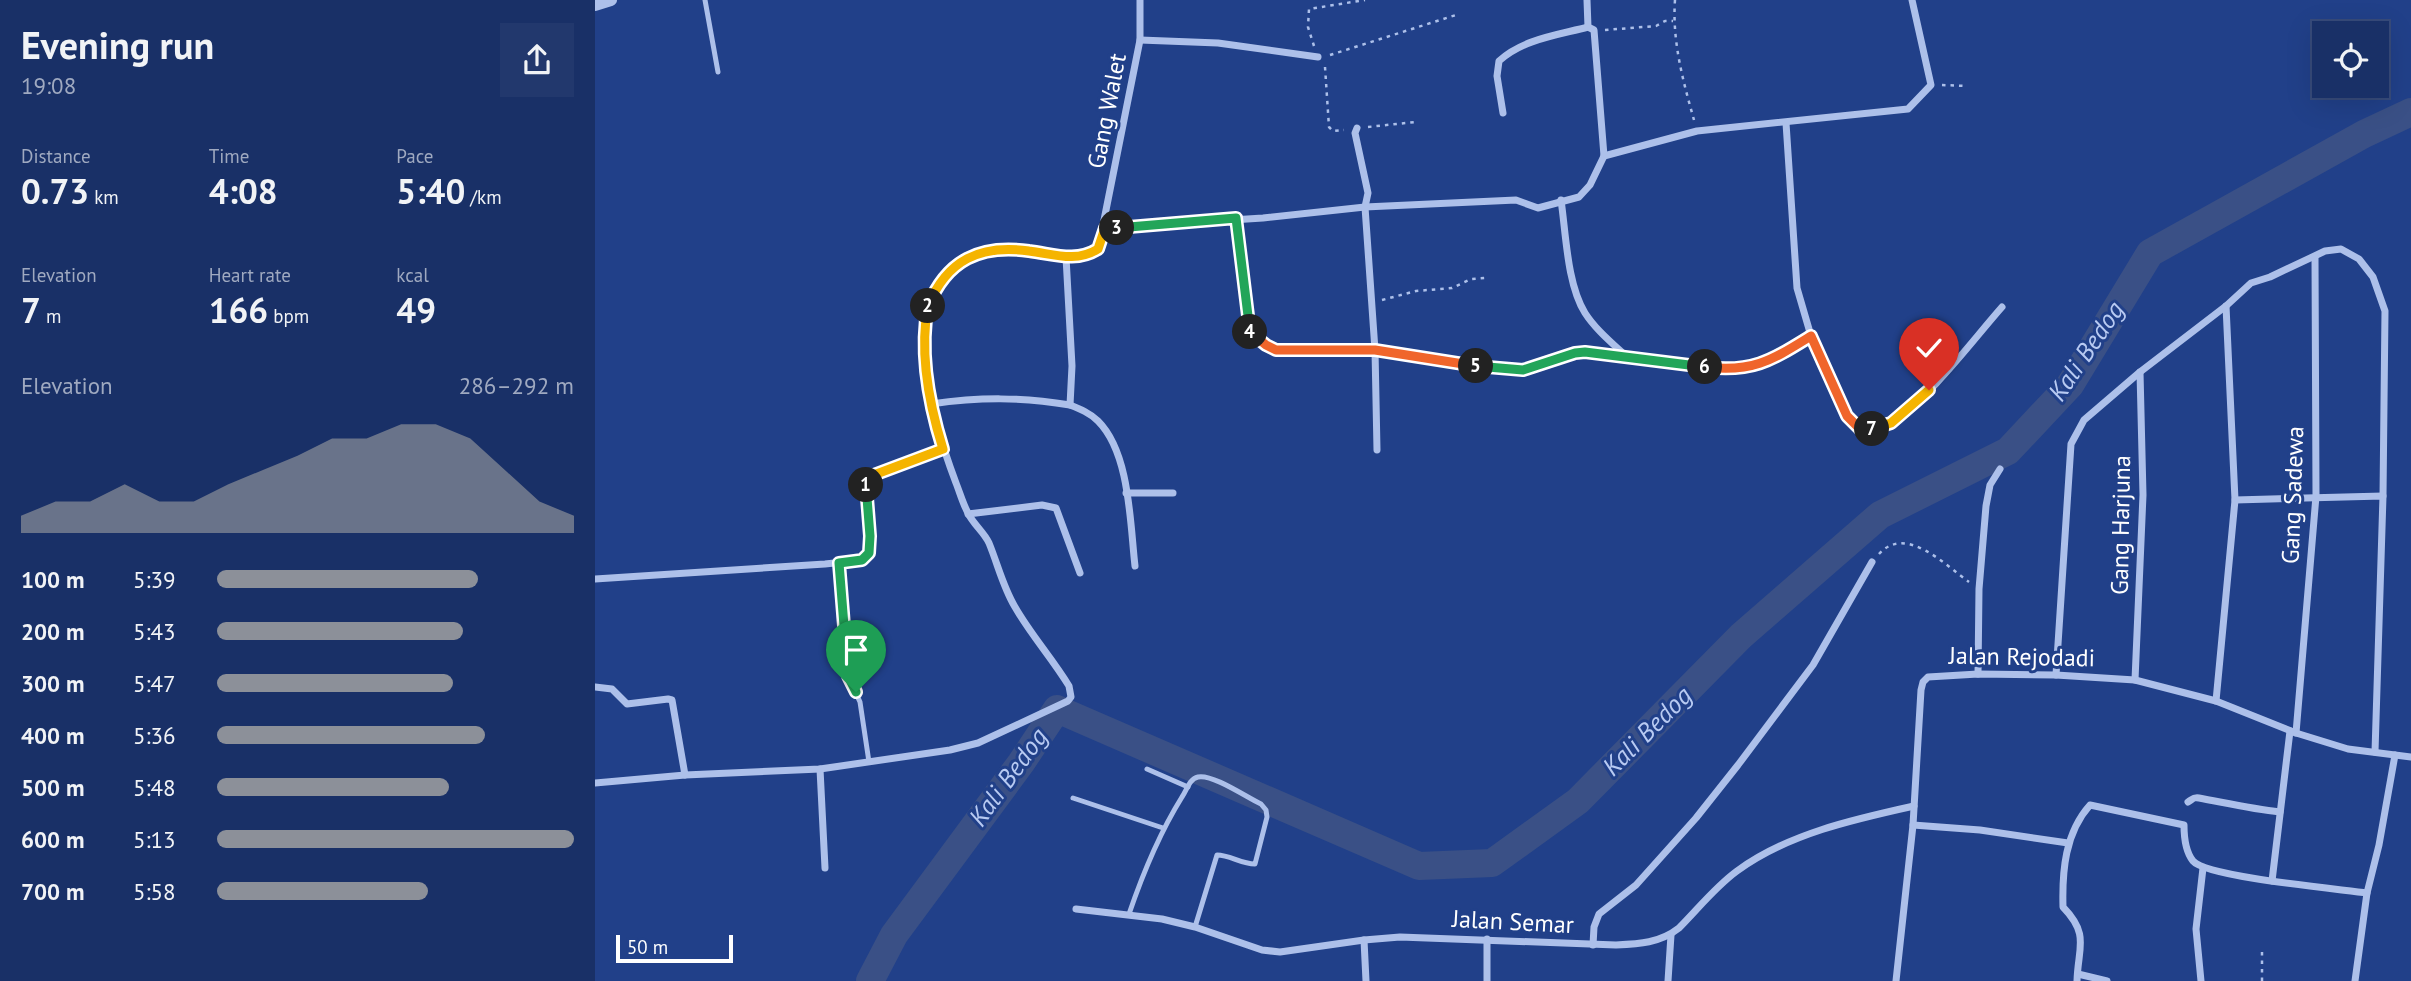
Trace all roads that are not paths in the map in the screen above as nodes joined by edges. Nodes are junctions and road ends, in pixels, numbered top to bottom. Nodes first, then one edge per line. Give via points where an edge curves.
1 (611, 0) edge
2 (705, 0) edge
3 (1140, 0) edge
4 (1587, 0) edge
5 (1912, 0) edge
6 (595, 5) edge
7 (1591, 28) junction
8 (1140, 40) junction
9 (1318, 57) road end
10 (718, 72) dead end
11 (1503, 113) dead end
12 (1786, 122) junction
13 (1357, 128) road end
14 (1604, 156) junction
15 (1561, 200) junction
16 (1364, 207) junction
17 (1236, 218) junction
18 (1105, 228) junction
19 (1066, 257) junction
20 (2315, 257) junction
21 (2226, 306) junction
22 (2002, 307) dead end
23 (1811, 336) junction
24 (1375, 350) junction
25 (1627, 357) junction
26 (2140, 372) junction
27 (931, 404) junction
28 (1070, 405) junction
29 (943, 449) junction
30 (1377, 450) dead end
31 (2000, 469) dead end
32 (1126, 493) junction
33 (1173, 493) dead end
34 (2316, 496) junction
35 (2383, 496) junction
36 (2235, 500) junction
37 (968, 514) junction
38 (1873, 562) road end
39 (839, 563) junction
40 (1135, 566) dead end
41 (1080, 573) dead end
42 (595, 579) edge
43 (1977, 674) junction
44 (2056, 675) junction
45 (848, 676) joint
46 (2135, 680) junction
47 (595, 687) edge
48 (2216, 701) junction
49 (2293, 732) junction
50 (2375, 752) junction
51 (2395, 755) junction
52 (2411, 757) edge
53 (869, 762) junction
54 (820, 769) junction
55 (1147, 769) dead end
56 (685, 775) junction
57 (595, 783) edge
58 (1188, 787) junction
59 (1073, 797) dead end
60 (2188, 802) dead end
61 (1914, 806) junction
62 (2280, 812) junction
63 (1913, 825) junction
64 (1163, 828) junction
65 (2068, 843) junction
66 (825, 868) dead end
67 (2203, 868) junction
68 (2272, 881) junction
69 (2367, 893) junction
70 (1076, 909) dead end
71 (1129, 914) junction
72 (1195, 926) junction
73 (1671, 935) junction
74 (1487, 939) junction
75 (1364, 940) junction
76 (1593, 945) junction
77 (2078, 977) edge
78 (1366, 981) edge
79 (1487, 981) edge
80 (1668, 981) edge
81 (1896, 981) edge
82 (2107, 981) edge
83 (2201, 981) edge
84 (2355, 981) edge

1 - 6 street
2 - 10 lane
3 - 8 street, Gang Walet
4 - 7 street
5 - 12 street via 1931,85 1907,109
7 - 11 street via 1509,51 1499,61 1497,76
7 - 14 street
8 - 9 street via 1218,43
8 - 18 street, Gang Walet
12 - 14 street via 1697,131
12 - 23 street via 1797,288
13 - 16 street via 1368,193
14 - 15 street via 1579,197
15 - 16 street via 1538,208 1516,200
15 - 25 street via 1581,305
16 - 17 street
16 - 24 street
17 - 18 street
17 - 24 street via 1250,332 1276,350
18 - 19 street via 1098,249
19 - 27 street via 1000,250 971,256 953,266 936,286 928,306 926,372
19 - 28 street
20 - 21 street via 2251,283
20 - 34 street, Gang Sadewa
20 - 35 street via 2341,249 2359,259 2373,277 2385,311
21 - 26 street
21 - 36 street
22 - 23 street via 1921,397 1891,423 1870,430 1861,430 1847,416
23 - 25 street via 1769,361 1746,368
24 - 25 street via 1509,370 1535,368 1575,353
24 - 30 street
26 - 44 street via 2084,420 2071,444
26 - 46 street, Gang Harjuna via 2143,495
27 - 28 street via 997,397
27 - 29 street
28 - 32 street via 1087,412 1105,429 1117,453
29 - 37 street
29 - 39 street via 868,479 869,553 862,560
31 - 43 street via 1988,492
32 - 33 street
32 - 40 street
34 - 35 street
34 - 36 street
34 - 49 street, Gang Sadewa
35 - 50 street
36 - 48 street
37 - 41 street via 1042,505 1056,508
37 - 53 street via 988,542 1015,607 1065,680 1071,697 978,743
38 - 76 street via 1813,665 1738,765 1636,885 1599,914
39 - 42 street
39 - 45 street
43 - 44 street, Jalan Rejodadi
43 - 61 street, Jalan Rejodadi via 1936,675 1923,682
44 - 46 street, Jalan Rejodadi
45 - 53 lane via 860,702
46 - 48 street, Jalan Rejodadi
47 - 56 street via 612,689 627,704 672,700
48 - 49 street, Jalan Rejodadi
49 - 50 street, Jalan Rejodadi
49 - 62 street, Gang Sadewa
50 - 51 street, Jalan Rejodadi
51 - 52 street, Jalan Rejodadi
51 - 69 street
53 - 54 street
54 - 56 street
54 - 66 street
55 - 58 lane
56 - 57 street
58 - 64 lane
58 - 72 lane via 1190,780 1209,778 1261,804 1267,817 1255,864 1217,855
59 - 64 lane
60 - 62 street via 2199,798
61 - 63 street, Jalan Rejodadi
61 - 73 street via 1864,817 1765,853 1734,873
62 - 68 street, Gang Sadewa
63 - 65 street
63 - 81 street, Jalan Rejodadi
64 - 71 lane
65 - 67 street via 2083,812 2090,805 2100,806 2184,825 2189,853
65 - 77 street via 2063,907 2080,930
67 - 68 street
67 - 83 street via 2196,929
68 - 69 street
69 - 84 street
70 - 71 street, Jalan Semar
71 - 72 street, Jalan Semar
72 - 75 street, Jalan Semar via 1269,951
73 - 76 street, Jalan Semar via 1649,943
73 - 80 street
74 - 75 street, Jalan Semar
74 - 76 street, Jalan Semar
74 - 79 street
75 - 78 street
77 - 82 street

